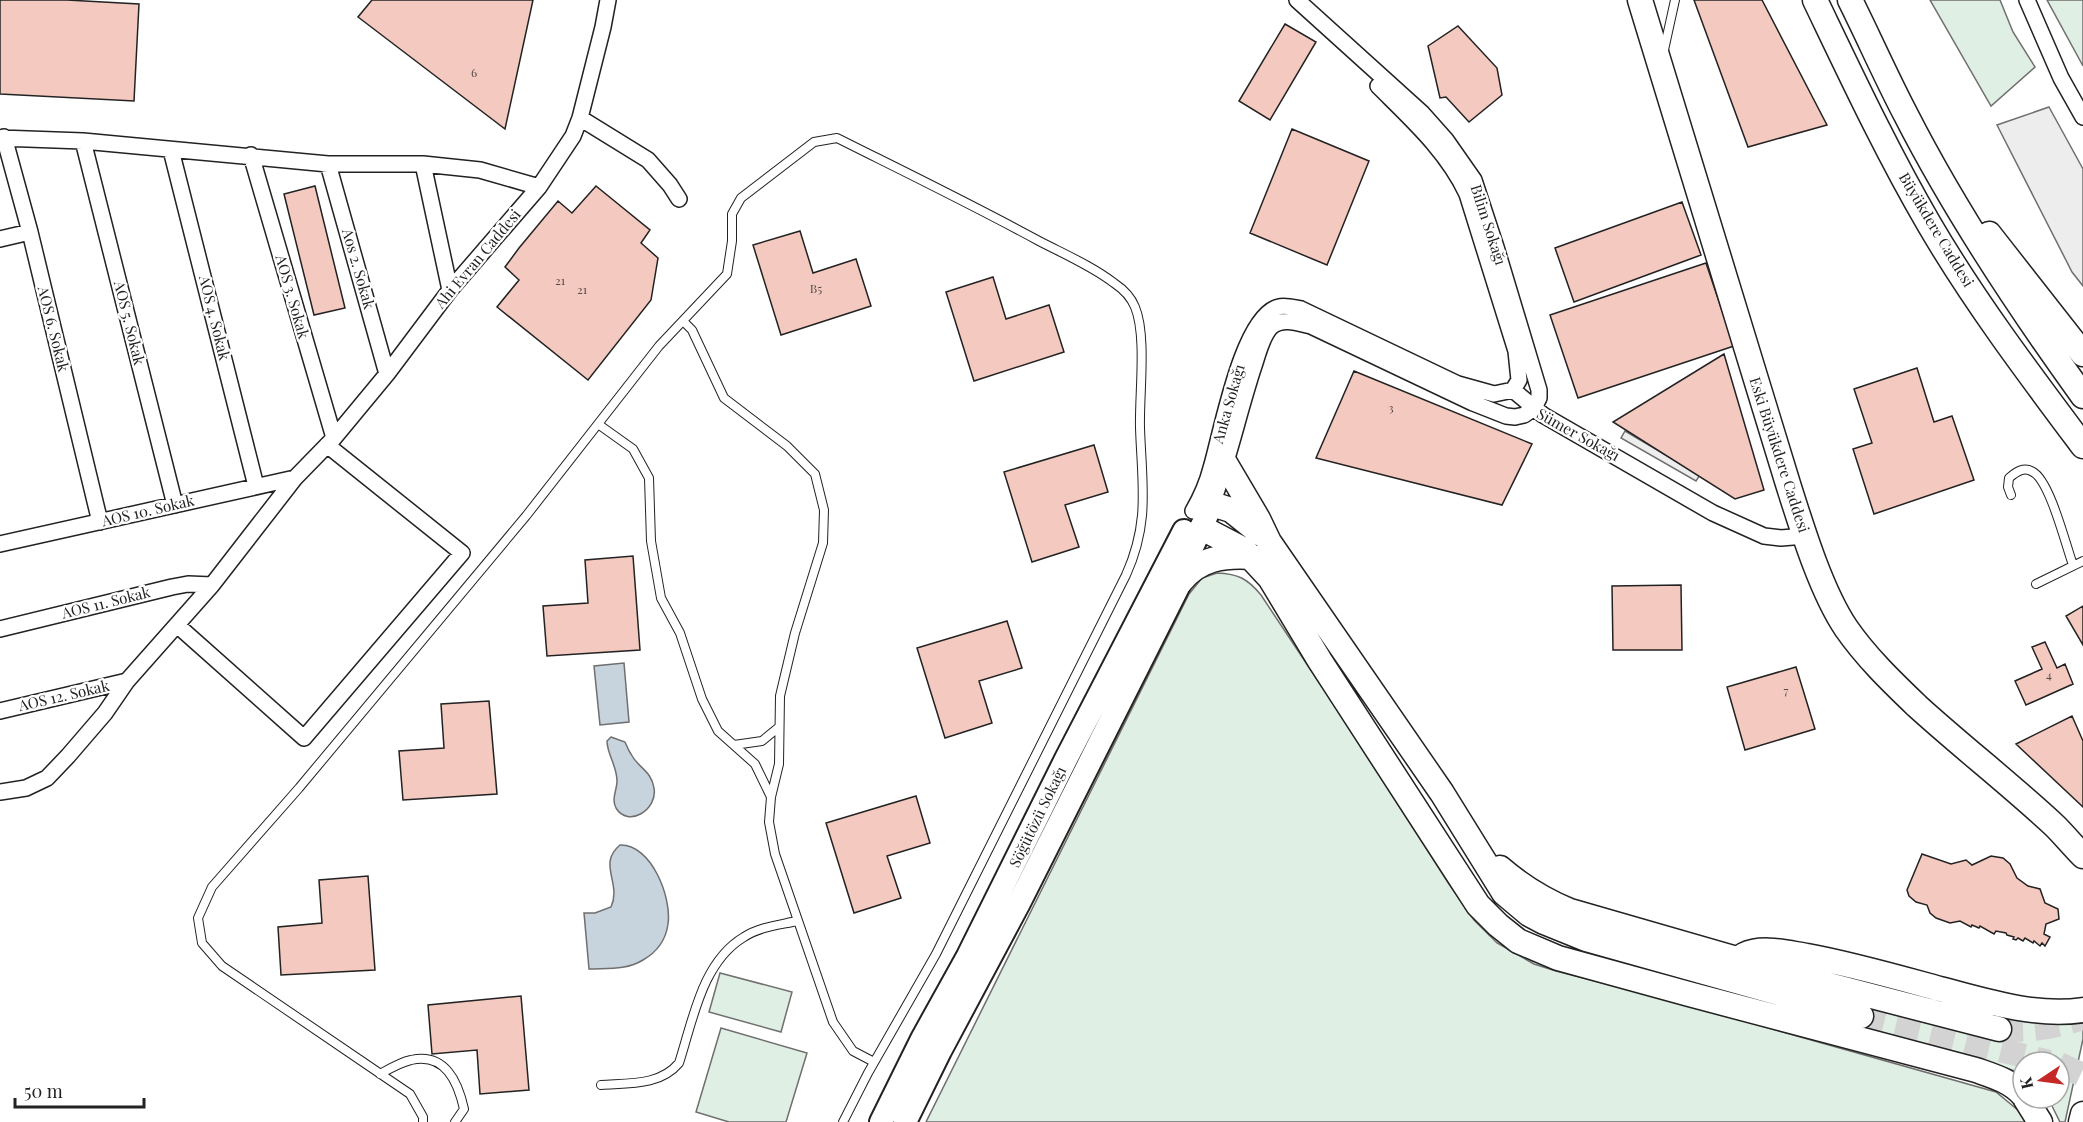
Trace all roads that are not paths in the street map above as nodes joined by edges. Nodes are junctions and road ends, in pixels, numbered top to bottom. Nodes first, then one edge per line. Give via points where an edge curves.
1 (1286, 0) edge
2 (1297, 0) edge
3 (1640, 0) edge
4 (1675, 0) edge
5 (1815, 0) edge
6 (1850, 0) edge
7 (2027, 0) edge
8 (605, 4) edge
9 (1660, 66) junction
10 (2083, 117) edge
11 (580, 118) junction
12 (2, 138) edge
13 (83, 141) junction
14 (171, 150) junction
15 (251, 155) junction
16 (328, 164) junction
17 (423, 164) junction
18 (540, 187) junction
19 (1951, 196) junction
20 (679, 199) dead end
21 (30, 232) junction
22 (0, 239) edge
23 (450, 290) junction
24 (1280, 314) junction
25 (683, 321) junction
26 (2083, 354) edge
27 (387, 374) junction
28 (1514, 390) junction
29 (2083, 396) edge
30 (1534, 408) junction
31 (598, 424) junction
32 (330, 441) junction
33 (2083, 446) edge
34 (1225, 463) junction
35 (295, 478) junction
36 (256, 486) junction
37 (2011, 495) dead end
38 (175, 505) junction
39 (1202, 514) junction
40 (100, 522) junction
41 (1805, 536) junction
42 (0, 544) edge
43 (1261, 550) junction
44 (2083, 561) edge
45 (2073, 566) junction
46 (1181, 581) junction
47 (2036, 584) dead end
48 (212, 585) junction
49 (177, 625) junction
50 (0, 629) edge
51 (128, 681) junction
52 (0, 711) edge
53 (779, 727) junction
54 (734, 745) junction
55 (0, 792) edge
56 (771, 797) junction
57 (2056, 827) junction
58 (1475, 843) junction
59 (2083, 844) edge
60 (2083, 856) edge
61 (797, 921) junction
62 (1737, 959) junction
63 (2083, 1010) edge
64 (1861, 1016) tunnel mouth
65 (1999, 1029) tunnel mouth
66 (874, 1062) junction
67 (380, 1074) junction
68 (601, 1085) dead end
69 (2011, 1085) edge
70 (2083, 1114) edge
71 (423, 1122) edge
72 (455, 1122) edge
73 (843, 1122) edge
74 (881, 1122) edge
75 (905, 1122) edge
76 (2081, 1122) edge

1 - 28 street, Bilim Sokağı via 1413,120 1459,178 1516,351 1519,380
2 - 30 street, Bilim Sokağı via 1422,113 1457,153 1474,180 1536,380 1539,398
3 - 9 main road, Eski Büyükdere Caddesi
4 - 9 lane
5 - 33 main road, Büyükdere Caddesi via 1930,225 2028,372
6 - 19 main road, Büyükdere Caddesi
7 - 10 street via 2061,78
8 - 11 street, Ahi Evran Caddesi
9 - 41 main road, Eski Büyükdere Caddesi
11 - 18 street, Ahi Evran Caddesi
11 - 20 street via 648,160
12 - 13 street
12 - 21 street, AOS 6. Sokak
13 - 14 street
13 - 38 street, AOS 5. Sokak
14 - 15 street
14 - 36 street, AOS 4. Sokak
15 - 16 street
15 - 32 street, AOS 3. Sokak
16 - 17 street
16 - 27 street, Aos 2. Sokak
17 - 18 street via 480,170
17 - 23 street
18 - 23 street, Ahi Evran Caddesi
19 - 26 main road via 2000,247
19 - 29 main road, Büyükdere Caddesi
21 - 22 street
21 - 40 street, AOS 6. Sokak
23 - 27 street, Ahi Evran Caddesi
24 - 28 street via 1301,309 1458,384 1494,394
24 - 30 street, Sümer Sokağı via 1506,416 1524,415
24 - 34 street, Anka Sokağı via 1260,348
24 - 39 street, Anka Sokağı via 1263,317 1250,337 1226,407
25 - 31 lane
25 - 53 lane via 692,330 724,398 788,446 815,474 824,510 823,543 795,633 780,696
25 - 66 lane via 727,274 732,214 741,198 814,142 837,138 987,212 1103,276 1130,298 1141,327 1144,507 1135,555 936,954
27 - 32 street, Ahi Evran Caddesi
28 - 30 street
30 - 41 street, Sümer Sokağı via 1753,533 1780,538
31 - 54 lane via 633,449 649,478 651,541 661,598 680,633 702,699 718,730
31 - 67 lane via 428,634 212,887 198,918 202,943 222,966
32 - 35 street, Ahi Evran Caddesi
32 - 49 street via 462,553 304,738
34 - 39 street, Anka Sokağı
34 - 43 main road via 1258,519
35 - 36 street, AOS 10. Sokak
35 - 48 street, Ahi Evran Caddesi
36 - 38 street, AOS 10. Sokak
37 - 45 lane via 2008,478 2018,470 2034,472 2040,478 2053,504
38 - 40 street, AOS 10. Sokak
39 - 43 main road via 1233,543
39 - 46 street, Söğütözü Sokağı
39 - 74 street, Söğütözü Sokağı
40 - 42 street, AOS 10. Sokak
41 - 57 main road, Eski Büyükdere Caddesi via 1838,613 1870,658 1958,744
43 - 46 main road via 1207,561
43 - 58 main road
43 - 69 main road via 1270,578 1320,661 1478,905 1518,940 1558,958 1976,1070
44 - 45 lane
45 - 47 lane
46 - 75 street, Söğütözü Sokağı
48 - 49 street, Ahi Evran Caddesi
48 - 50 street, AOS 11. Sokak via 172,587
49 - 51 street, Ahi Evran Caddesi
51 - 52 street, AOS 12. Sokak
51 - 55 street, Ahi Evran Caddesi via 47,778 27,788
53 - 54 lane via 762,741
53 - 56 lane via 779,764
54 - 56 lane via 755,764
56 - 61 lane via 769,822 775,854
57 - 59 main road
57 - 60 main road
58 - 62 main road via 1522,887 1546,902 1602,922
58 - 64 main road via 1504,893 1529,914 1564,932
61 - 66 lane via 833,1022 854,1051
61 - 68 lane via 745,936 717,960 673,1070 657,1080
62 - 63 main road via 1753,951 1783,952 2008,1006 2052,1012
62 - 65 main road
66 - 73 lane
67 - 71 lane via 410,1094
67 - 72 lane via 411,1060 431,1060 451,1073 459,1088 464,1109
70 - 76 main road

